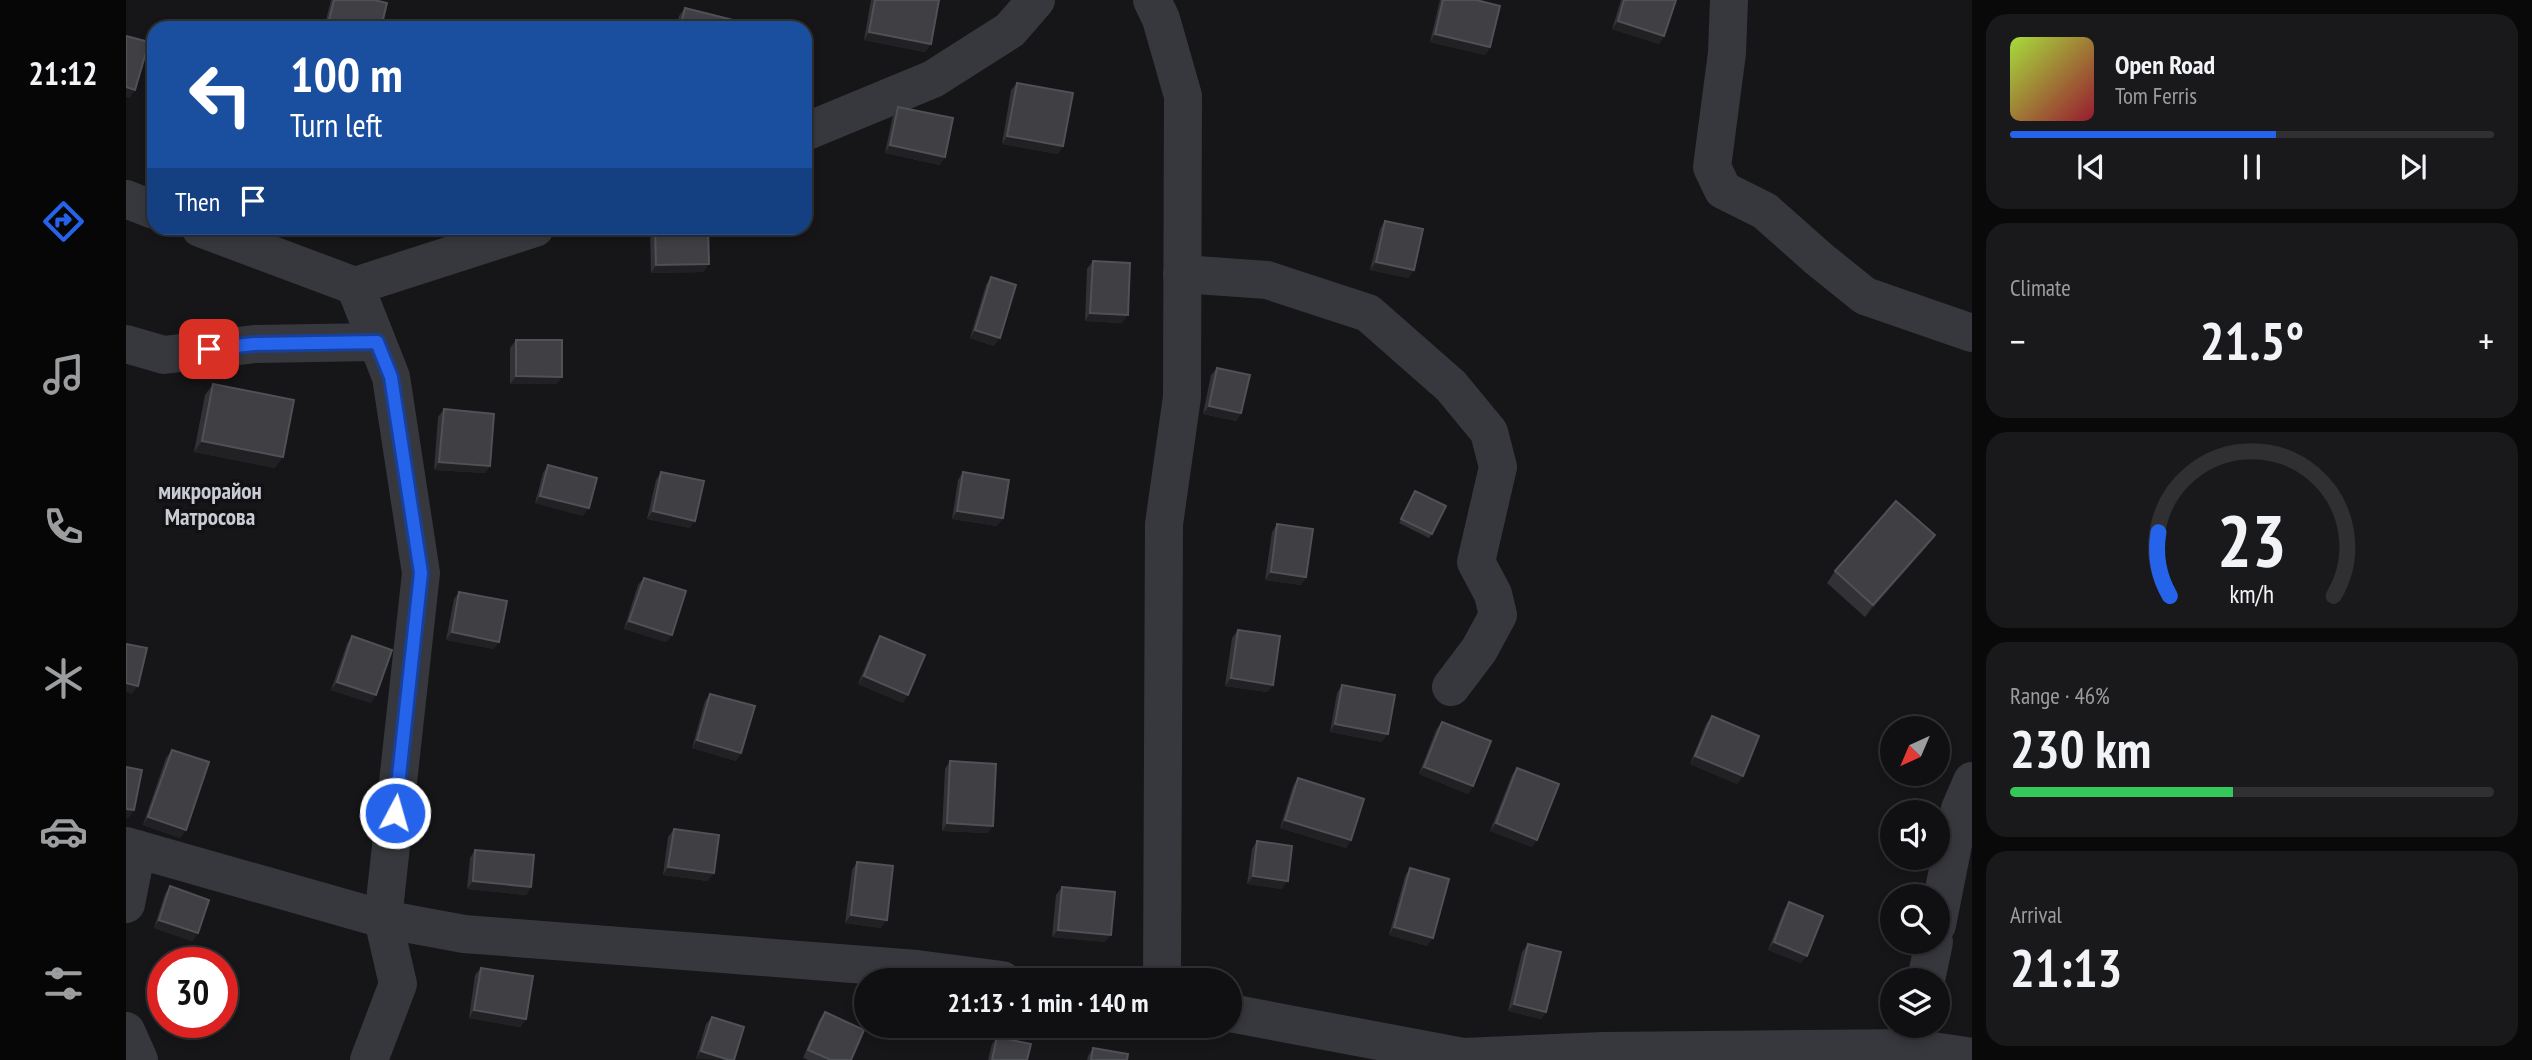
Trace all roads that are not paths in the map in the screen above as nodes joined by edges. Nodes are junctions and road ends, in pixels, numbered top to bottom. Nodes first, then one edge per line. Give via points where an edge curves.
1 (1036, 0) edge
2 (1152, 0) edge
3 (1729, 0) edge
4 (812, 129) edge
5 (126, 199) edge
6 (147, 207) edge
7 (219, 235) edge
8 (513, 235) edge
9 (1182, 274) junction
10 (355, 286) junction
11 (1972, 333) edge
12 (377, 342) junction
13 (126, 344) edge
14 (1451, 687) dead end
15 (1972, 780) edge
16 (132, 847) edge
17 (1945, 884) edge
18 (126, 904) edge
19 (383, 919) junction
20 (904, 968) edge
21 (1162, 968) edge
22 (1242, 1015) edge
23 (126, 1031) edge
24 (1893, 1038) edge
25 (1918, 1038) edge
26 (1972, 1057) edge
27 (1462, 1058) edge
28 (139, 1060) edge
29 (369, 1060) edge

1 - 4 street via 1010,30 933,79
2 - 9 street via 1183,96
3 - 11 street via 1713,167 1723,190 1765,211 1865,296
5 - 6 street
7 - 10 street
8 - 10 street
9 - 14 street via 1267,280 1368,313 1451,386 1489,432 1498,467 1476,562 1498,615
9 - 21 street via 1182,397 1164,524
10 - 12 street
12 - 13 street via 254,344 164,355
12 - 19 street via 391,377 421,573
15 - 17 street
16 - 18 street
16 - 19 street
19 - 20 street via 464,934
19 - 29 street via 398,984
22 - 27 street
23 - 28 street
24 - 27 street
25 - 26 street

